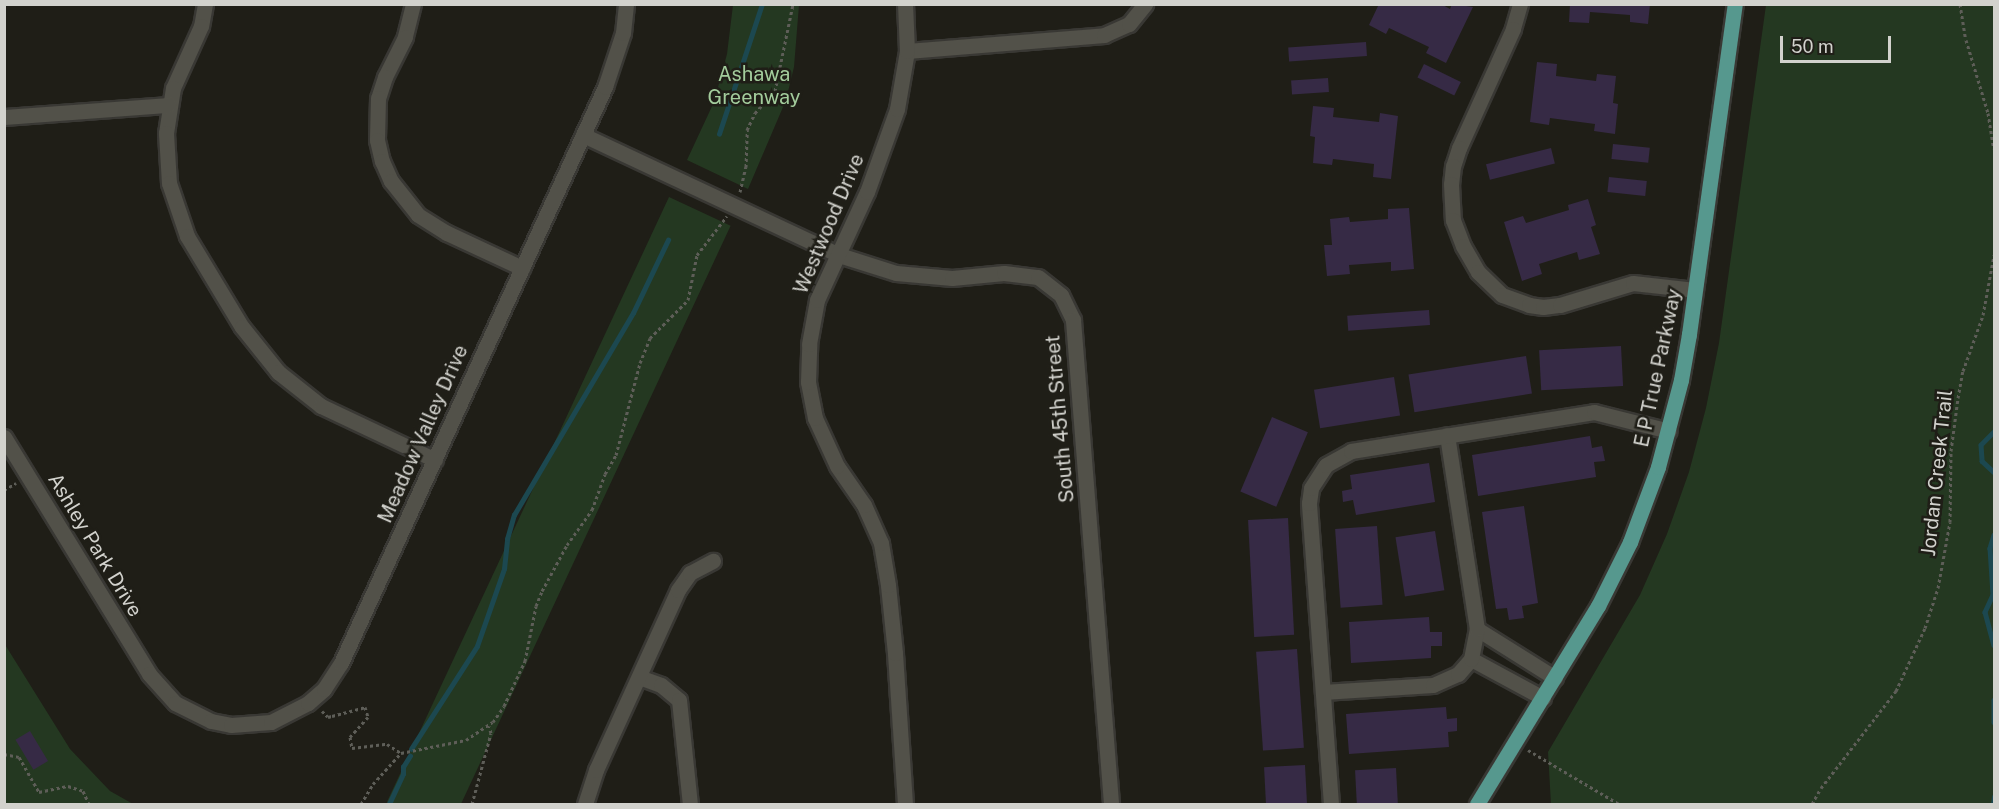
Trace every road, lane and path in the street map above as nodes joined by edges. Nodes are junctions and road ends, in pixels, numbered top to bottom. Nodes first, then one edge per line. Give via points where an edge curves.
1 (205, 4) edge
2 (413, 4) edge
3 (626, 4) edge
4 (793, 4) edge
5 (905, 4) edge
6 (1520, 4) edge
7 (1735, 4) edge
8 (1960, 4) edge
9 (1143, 8) edge
10 (907, 51) junction
11 (169, 105) junction
12 (4, 117) edge
13 (583, 135) junction
14 (1995, 149) edge
15 (733, 206) junction
16 (839, 255) junction
17 (1995, 255) edge
18 (522, 268) junction
19 (1695, 290) junction
20 (1669, 431) junction
21 (1447, 435) junction
22 (4, 437) edge
23 (435, 460) junction
24 (713, 561) dead end
25 (1477, 629) junction
26 (1471, 658) junction
27 (149, 674) joint
28 (639, 676) junction
29 (1555, 678) junction
30 (1323, 692) junction
31 (1543, 698) junction
32 (322, 711) dead end
33 (489, 726) junction
34 (1515, 742) junction
35 (401, 753) junction
36 (4, 754) edge
37 (89, 804) edge
38 (361, 804) edge
39 (472, 804) edge
40 (585, 804) edge
41 (690, 804) edge
42 (905, 804) edge
43 (1111, 804) edge
44 (1331, 804) edge
45 (1477, 804) edge
46 (1619, 804) edge
47 (1812, 804) edge

1 - 11 street via 201,26 182,64
2 - 18 street via 405,37 378,98 377,140 382,162 391,181 418,215 447,234
3 - 13 street, Meadow Valley Drive via 616,61
4 - 15 path via 775,91 747,130 745,177
5 - 10 street, Westwood Drive
6 - 19 street via 1513,29 1453,166 1453,219 1478,272 1502,295 1543,307 1633,283
7 - 19 main road, E P True Parkway
8 - 14 path
9 - 10 street via 1129,24 1104,35
10 - 16 street, Westwood Drive via 897,109
11 - 12 street
11 - 23 street via 166,158 177,210 191,243 259,351 278,372 321,406
13 - 15 street, South 45th Street
13 - 18 street, Meadow Valley Drive
15 - 16 street, South 45th Street
15 - 33 path via 697,255 688,300 650,338 616,455 592,510 552,570 536,606 522,669
16 - 42 street, Westwood Drive via 817,300 808,344 808,382 815,418 881,543 895,653
16 - 43 street, South 45th Street via 896,273 952,278 1004,273 1038,277 1061,295 1073,320
17 - 47 path, Jordan Creek Trail via 1983,315 1960,389 1952,451 1950,522 1938,588 1925,628 1896,691
18 - 23 street, Meadow Valley Drive
19 - 20 main road, E P True Parkway
20 - 21 street via 1594,412
20 - 29 main road, E P True Parkway via 1630,542
21 - 25 street
21 - 30 street via 1352,451 1337,456 1317,475 1309,503
22 - 27 street, Ashley Park Drive
23 - 27 street, Meadow Valley Drive via 336,672 308,703 271,722 231,725 202,718 175,703
24 - 28 street via 690,573 678,590
25 - 26 street
25 - 29 street
26 - 30 street via 1458,674 1433,685
26 - 31 street
28 - 40 street via 596,770
28 - 41 street via 661,684 679,700
29 - 31 main road, E P True Parkway
30 - 44 street
31 - 34 main road, E P True Parkway
32 - 35 path via 328,717 365,706 368,717 350,736 352,748 387,744
33 - 35 path via 452,745
33 - 39 path via 491,733
34 - 45 main road, E P True Parkway
34 - 46 path
35 - 38 path via 372,784
36 - 37 path via 19,757 39,792 68,786 82,791

